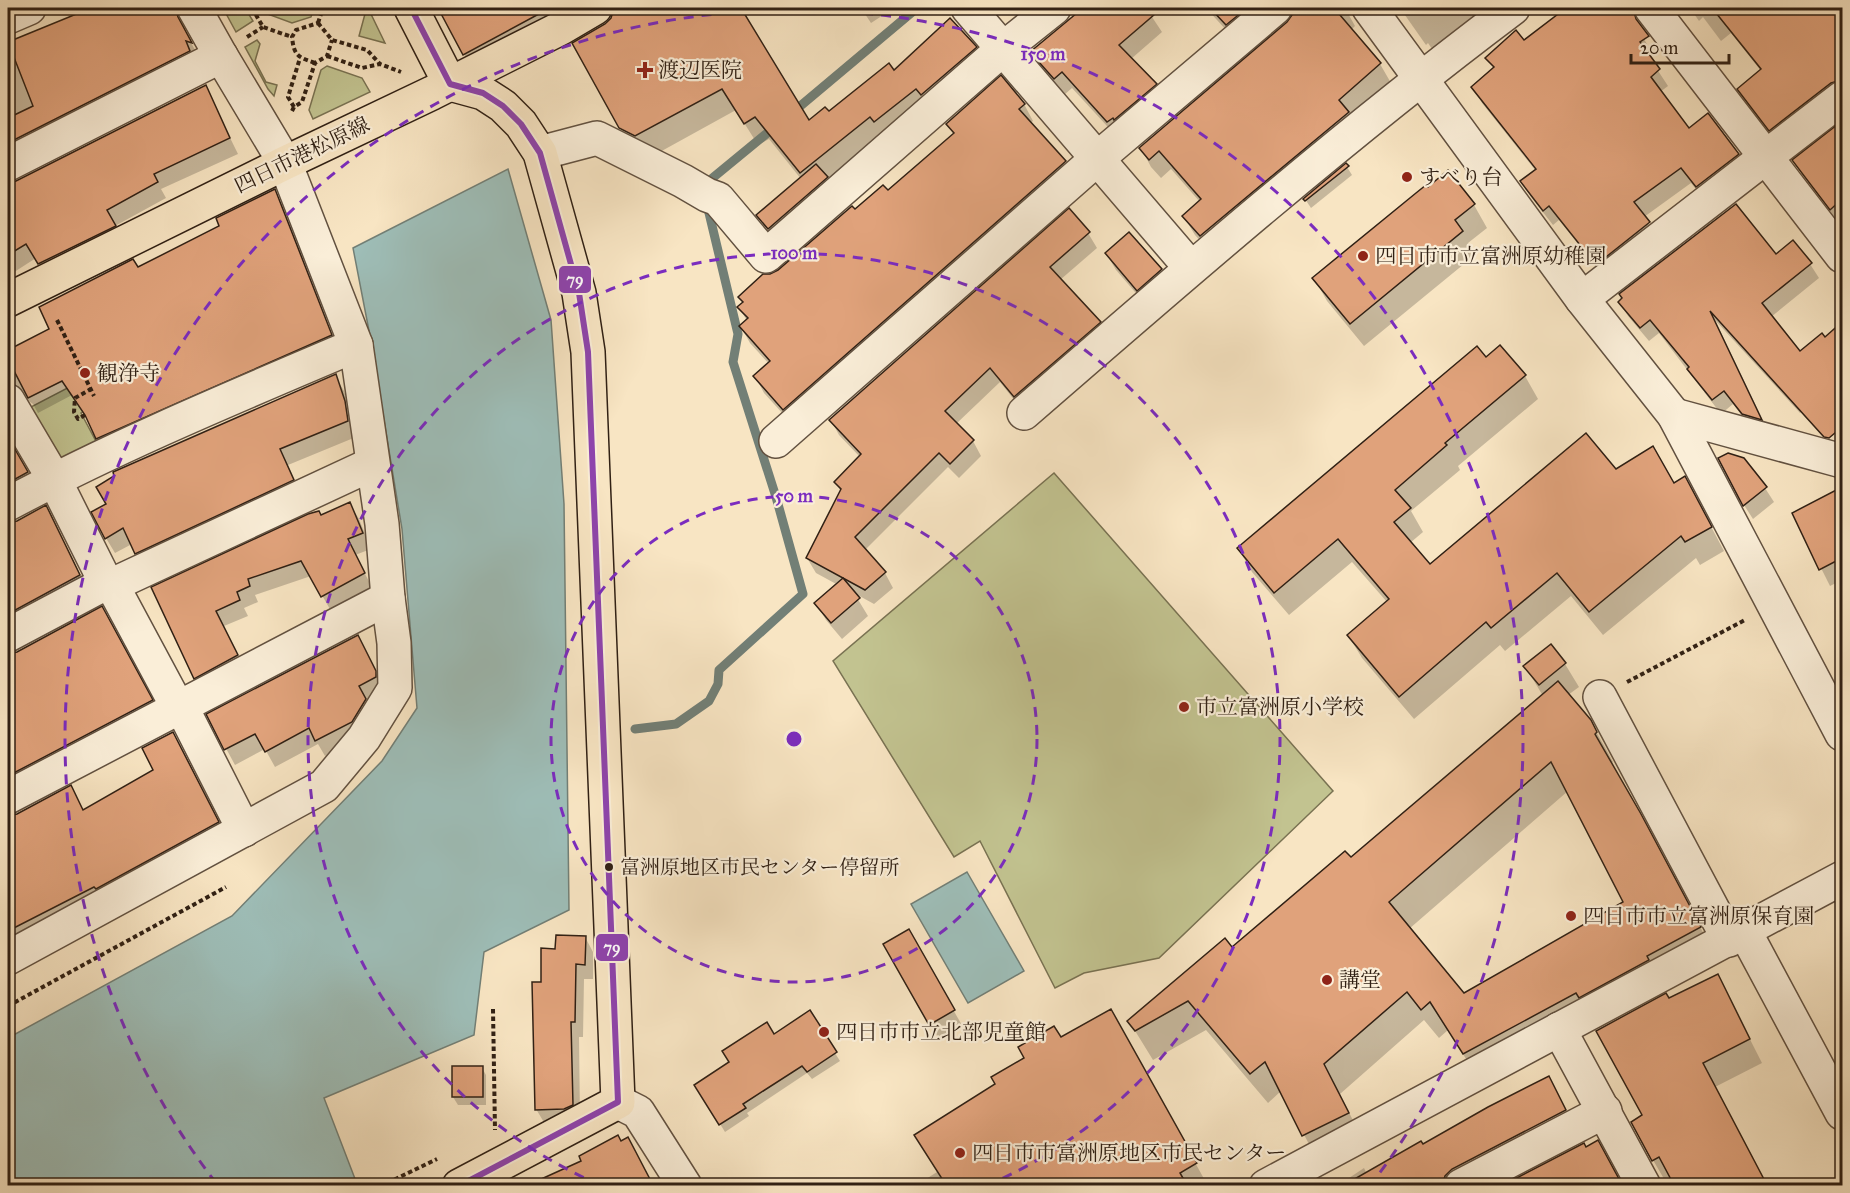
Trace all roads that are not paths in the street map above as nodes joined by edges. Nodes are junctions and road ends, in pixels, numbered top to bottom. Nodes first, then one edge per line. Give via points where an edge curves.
1 (28, 8) edge
2 (194, 8) edge
3 (411, 8) edge
4 (595, 8) edge
5 (968, 8) edge
6 (1054, 8) edge
7 (1275, 8) edge
8 (1369, 8) edge
9 (1513, 8) edge
10 (1651, 8) edge
11 (8, 18) edge
12 (233, 47) junction
13 (1004, 48) junction
14 (1420, 77) junction
15 (431, 84) junction
16 (1842, 98) edge
17 (540, 153) junction
18 (1766, 157) junction
19 (1098, 158) junction
20 (290, 161) junction
21 (8, 164) edge
22 (1842, 256) edge
23 (1191, 268) junction
24 (1582, 299) junction
25 (8, 300) edge
26 (356, 345) junction
27 (8, 401) edge
28 (1024, 413) dead end
29 (1674, 415) junction
30 (776, 441) dead end
31 (1842, 461) edge
32 (372, 464) junction
33 (54, 479) junction
34 (8, 504) edge
35 (109, 584) junction
36 (388, 598) junction
37 (8, 635) edge
38 (1600, 697) road end
39 (179, 707) junction
40 (1842, 734) edge
41 (8, 797) edge
42 (244, 830) junction
43 (1842, 878) edge
44 (1737, 936) junction
45 (8, 957) edge
46 (1559, 1029) junction
47 (618, 1102) junction
48 (1605, 1111) junction
49 (1842, 1113) edge
50 (459, 1185) edge
51 (685, 1185) edge
52 (1266, 1185) edge
53 (1461, 1185) edge
54 (1644, 1185) edge

1 - 11 street
2 - 12 street
3 - 15 main road
4 - 15 main road, 四日市港松原線 via 561,28
5 - 13 street
6 - 13 street
7 - 19 street
8 - 14 street
9 - 14 street
10 - 18 street
12 - 20 street
12 - 21 street
13 - 17 street via 766,256 718,199 597,138
13 - 19 street
14 - 23 street
14 - 24 street
15 - 17 main road via 483,93 521,124
15 - 20 main road, 四日市港松原線
16 - 18 street
17 - 47 main road via 579,293 588,352
18 - 22 street
18 - 24 street
19 - 23 street
19 - 30 street
20 - 25 main road, 四日市港松原線
20 - 26 street
23 - 28 street
24 - 29 street
26 - 32 street
26 - 33 street
27 - 33 street
29 - 31 street
29 - 40 street
32 - 35 street
32 - 36 street
33 - 34 street
33 - 35 street
35 - 37 street
35 - 39 street
36 - 39 street
36 - 42 street via 395,688 364,738 324,786
38 - 44 street
39 - 41 street
39 - 42 street
42 - 45 street
43 - 44 street
44 - 46 street
44 - 49 street
46 - 48 street
46 - 52 street
47 - 50 main road
47 - 51 street via 638,1112
48 - 53 street
48 - 54 street

